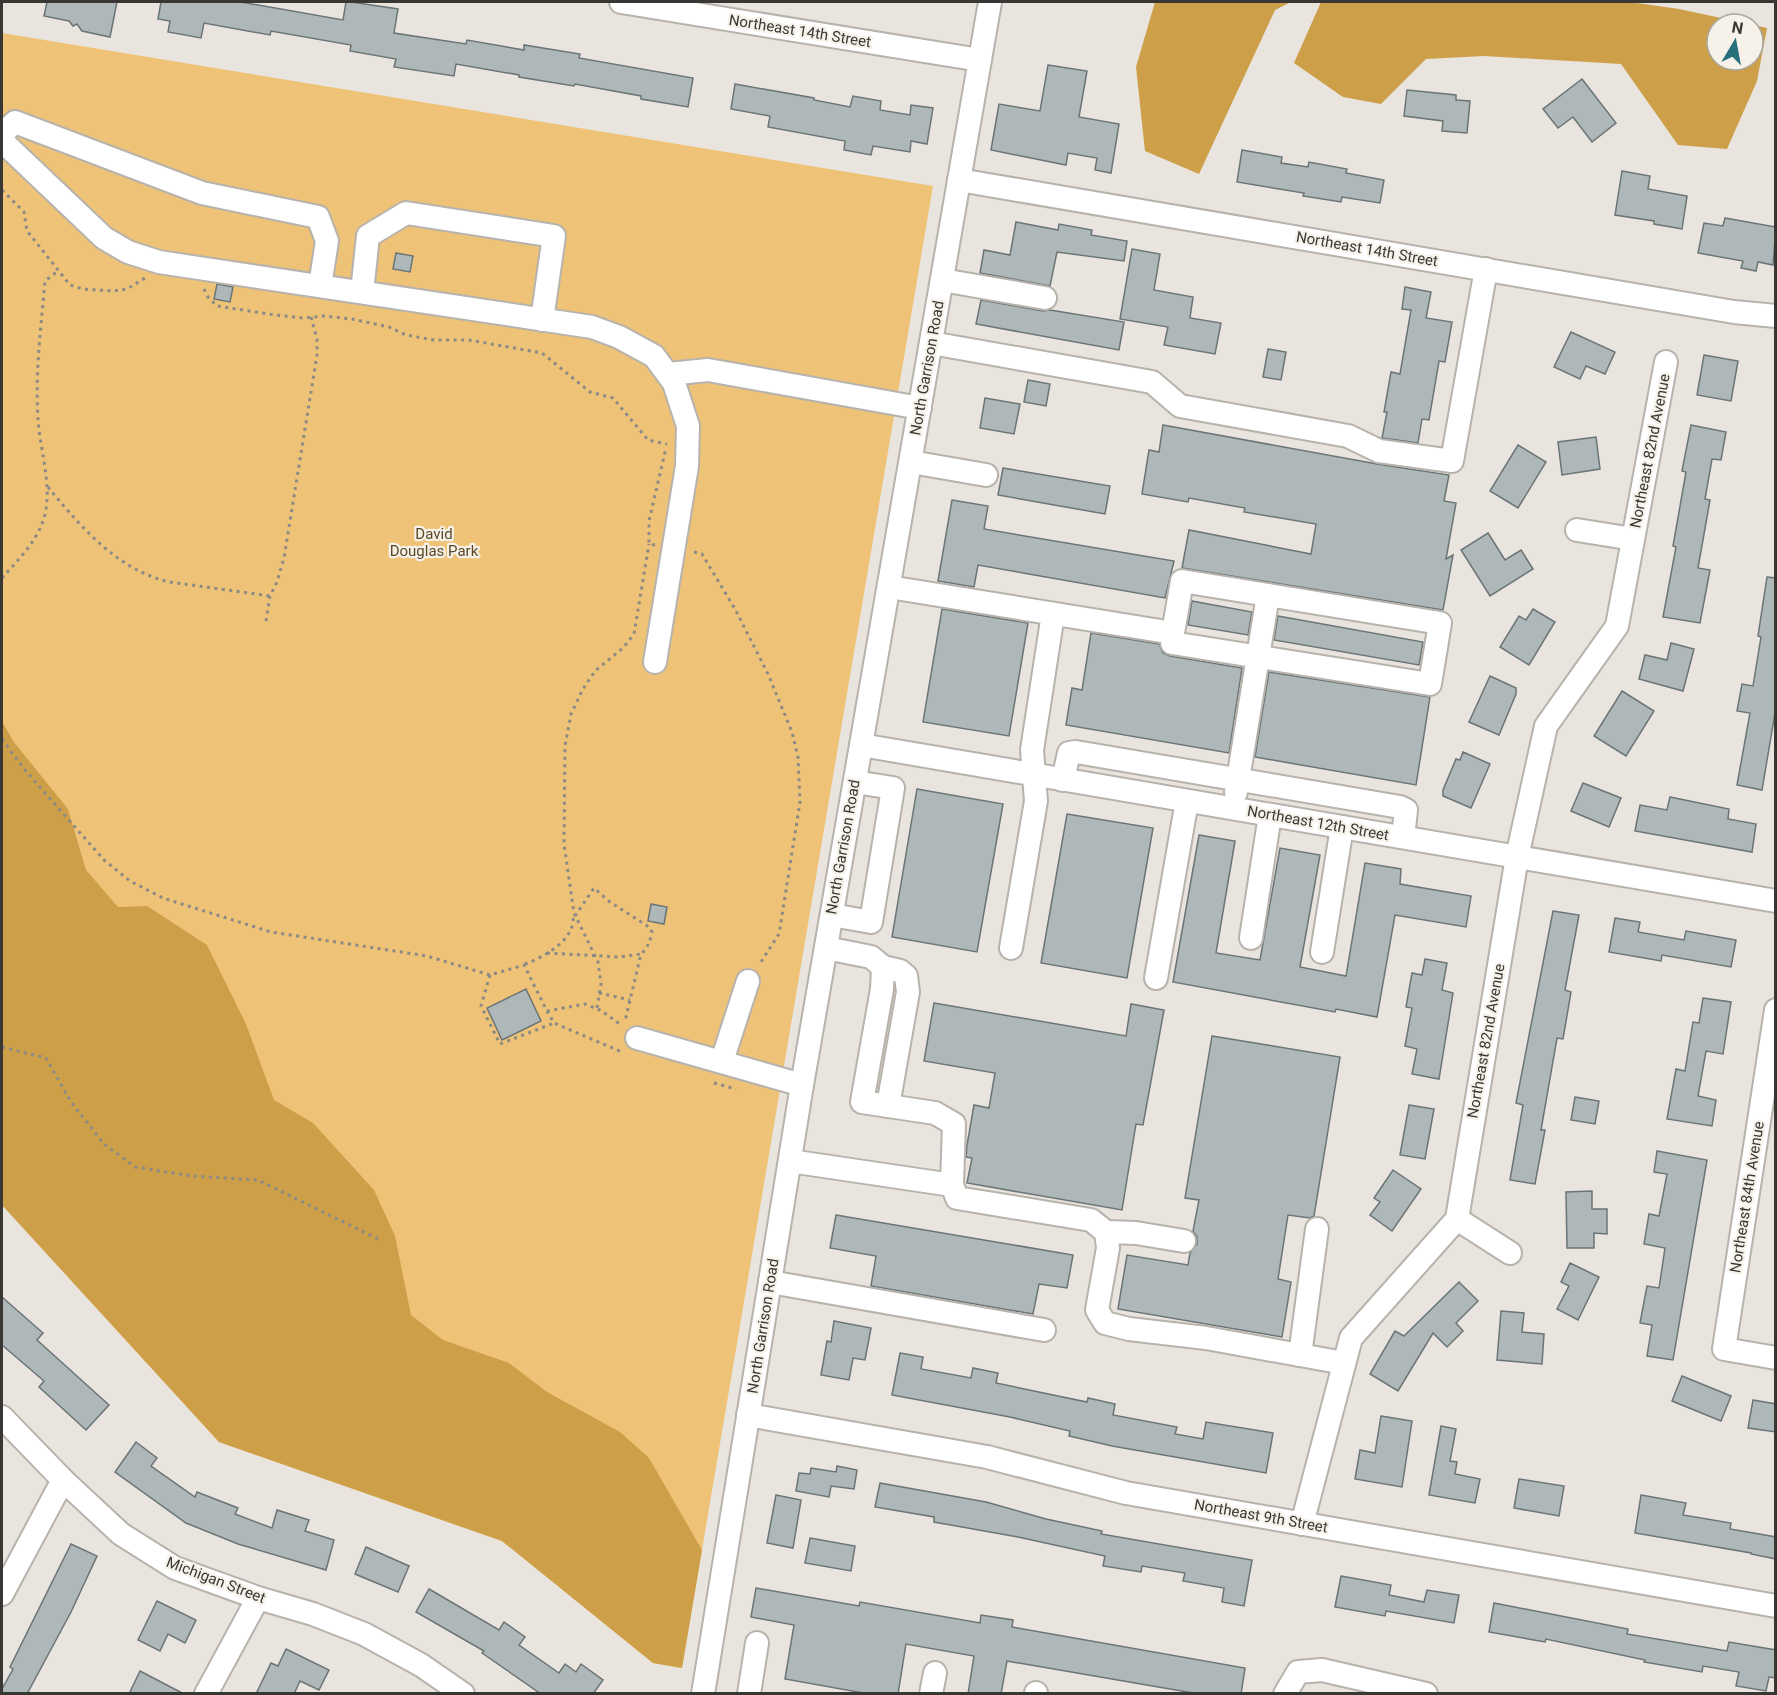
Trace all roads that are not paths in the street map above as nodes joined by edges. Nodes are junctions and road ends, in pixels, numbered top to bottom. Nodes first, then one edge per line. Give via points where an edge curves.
1 (621, 2) edge
2 (990, 2) edge
3 (980, 60) junction
4 (2, 134) edge
5 (2, 141) edge
6 (959, 180) junction
7 (1486, 269) junction
8 (942, 280) junction
9 (320, 286) junction
10 (362, 292) junction
11 (1044, 298) dead end
12 (1776, 316) edge
13 (542, 320) junction
14 (931, 343) junction
15 (1666, 362) dead end
16 (668, 374) junction
17 (920, 408) junction
18 (911, 462) junction
19 (986, 475) dead end
20 (1577, 530) dead end
21 (1633, 539) junction
22 (889, 587) junction
23 (1268, 596) junction
24 (1053, 614) junction
25 (1173, 633) junction
26 (1258, 657) junction
27 (655, 663) dead end
28 (861, 745) junction
29 (1034, 775) junction
30 (1238, 779) junction
31 (1063, 780) junction
32 (855, 782) junction
33 (1187, 801) junction
34 (1233, 809) junction
35 (1270, 815) junction
36 (1342, 827) junction
37 (1403, 837) junction
38 (1517, 857) junction
39 (1776, 902) edge
40 (832, 915) junction
41 (1251, 938) dead end
42 (826, 948) junction
43 (1011, 948) dead end
44 (1322, 951) dead end
45 (883, 967) junction
46 (1156, 978) dead end
47 (748, 981) road end
48 (1776, 1010) edge
49 (637, 1038) dead end
50 (722, 1061) junction
51 (802, 1085) junction
52 (888, 1106) junction
53 (1767, 1131) edge
54 (790, 1161) junction
55 (952, 1185) junction
56 (1456, 1219) junction
57 (1317, 1229) dead end
58 (1106, 1232) junction
59 (1184, 1241) dead end
60 (1510, 1253) dead end
61 (770, 1282) junction
62 (1044, 1330) dead end
63 (1300, 1355) junction
64 (1776, 1358) edge
65 (1344, 1363) junction
66 (748, 1415) junction
67 (2, 1417) edge
68 (63, 1480) junction
69 (1302, 1524) junction
70 (2, 1594) edge
71 (258, 1598) junction
72 (1776, 1606) edge
73 (757, 1643) dead end
74 (206, 1694) edge
75 (463, 1694) edge
76 (703, 1694) edge
77 (749, 1694) edge
78 (1285, 1694) edge
79 (1426, 1694) edge

1 - 3 street, Northeast 14th Street
2 - 3 street, North Garrison Road
3 - 6 street, North Garrison Road
4 - 9 street via 15,122 202,193 318,217 327,241
5 - 9 street via 104,238 128,252 159,262
6 - 7 street, Northeast 14th Street
6 - 8 street, North Garrison Road
7 - 12 street, Northeast 14th Street
7 - 14 street via 1452,461 1379,451 1348,436 1180,406 1152,382
8 - 11 street
8 - 14 street, North Garrison Road
9 - 10 street
10 - 13 street
10 - 13 street via 368,236 406,213 554,236
13 - 16 street via 592,327 619,337 654,356
14 - 17 street, North Garrison Road
15 - 21 street, Northeast 82nd Avenue
16 - 17 street via 708,370
16 - 27 street via 688,426 677,442 687,466
17 - 18 street, North Garrison Road
18 - 19 street
18 - 22 street, North Garrison Road
20 - 21 street, Northeast 82nd Avenue
21 - 38 street, Northeast 82nd Avenue via 1617,626 1546,726
22 - 24 street
22 - 28 street, North Garrison Road
23 - 25 street via 1182,581
23 - 26 street
23 - 26 street via 1440,623 1430,684
24 - 25 street
24 - 29 street via 1032,750
25 - 26 street via 1172,643
26 - 30 street
28 - 29 street, Northeast 12th Street
28 - 32 street, North Garrison Road
29 - 31 street, Northeast 12th Street
29 - 43 street via 1036,801
30 - 31 street via 1076,752 1067,759
30 - 34 street
30 - 37 street via 1400,807 1406,810
31 - 33 street, Northeast 12th Street
32 - 40 street, North Garrison Road
32 - 40 street via 893,788 871,922
33 - 34 street, Northeast 12th Street
33 - 46 street
34 - 35 street, Northeast 12th Street
35 - 36 street, Northeast 12th Street
35 - 41 street
36 - 37 street, Northeast 12th Street
36 - 44 street
37 - 38 street, Northeast 12th Street
38 - 39 street, Northeast 12th Street
38 - 56 street, Northeast 82nd Avenue
40 - 42 street, North Garrison Road
42 - 45 street via 871,957
42 - 51 street, North Garrison Road
45 - 52 street via 900,970 908,982
45 - 52 street via 862,1102
47 - 50 street
48 - 53 street, Northeast 84th Avenue
49 - 50 street
50 - 51 street
51 - 54 street, North Garrison Road
52 - 55 street via 934,1113 954,1124
53 - 64 street, Northeast 84th Avenue via 1724,1349
54 - 55 street
54 - 61 street, North Garrison Road
55 - 58 street via 957,1198 1090,1220
56 - 60 street
56 - 65 street via 1351,1338
57 - 63 street
58 - 59 street
58 - 63 street via 1108,1248 1097,1310 1105,1323
61 - 62 street
61 - 66 street, North Garrison Road
63 - 65 street
65 - 69 street
66 - 69 street, Northeast 9th Street via 987,1457 1126,1492
66 - 76 street, North Garrison Road
67 - 68 street, Michigan Street
68 - 70 street
68 - 71 street, Michigan Street via 121,1534 175,1568
69 - 72 street, Northeast 9th Street
71 - 74 street
71 - 75 street, Michigan Street via 364,1634
73 - 77 street
78 - 79 street via 1298,1672 1322,1670

